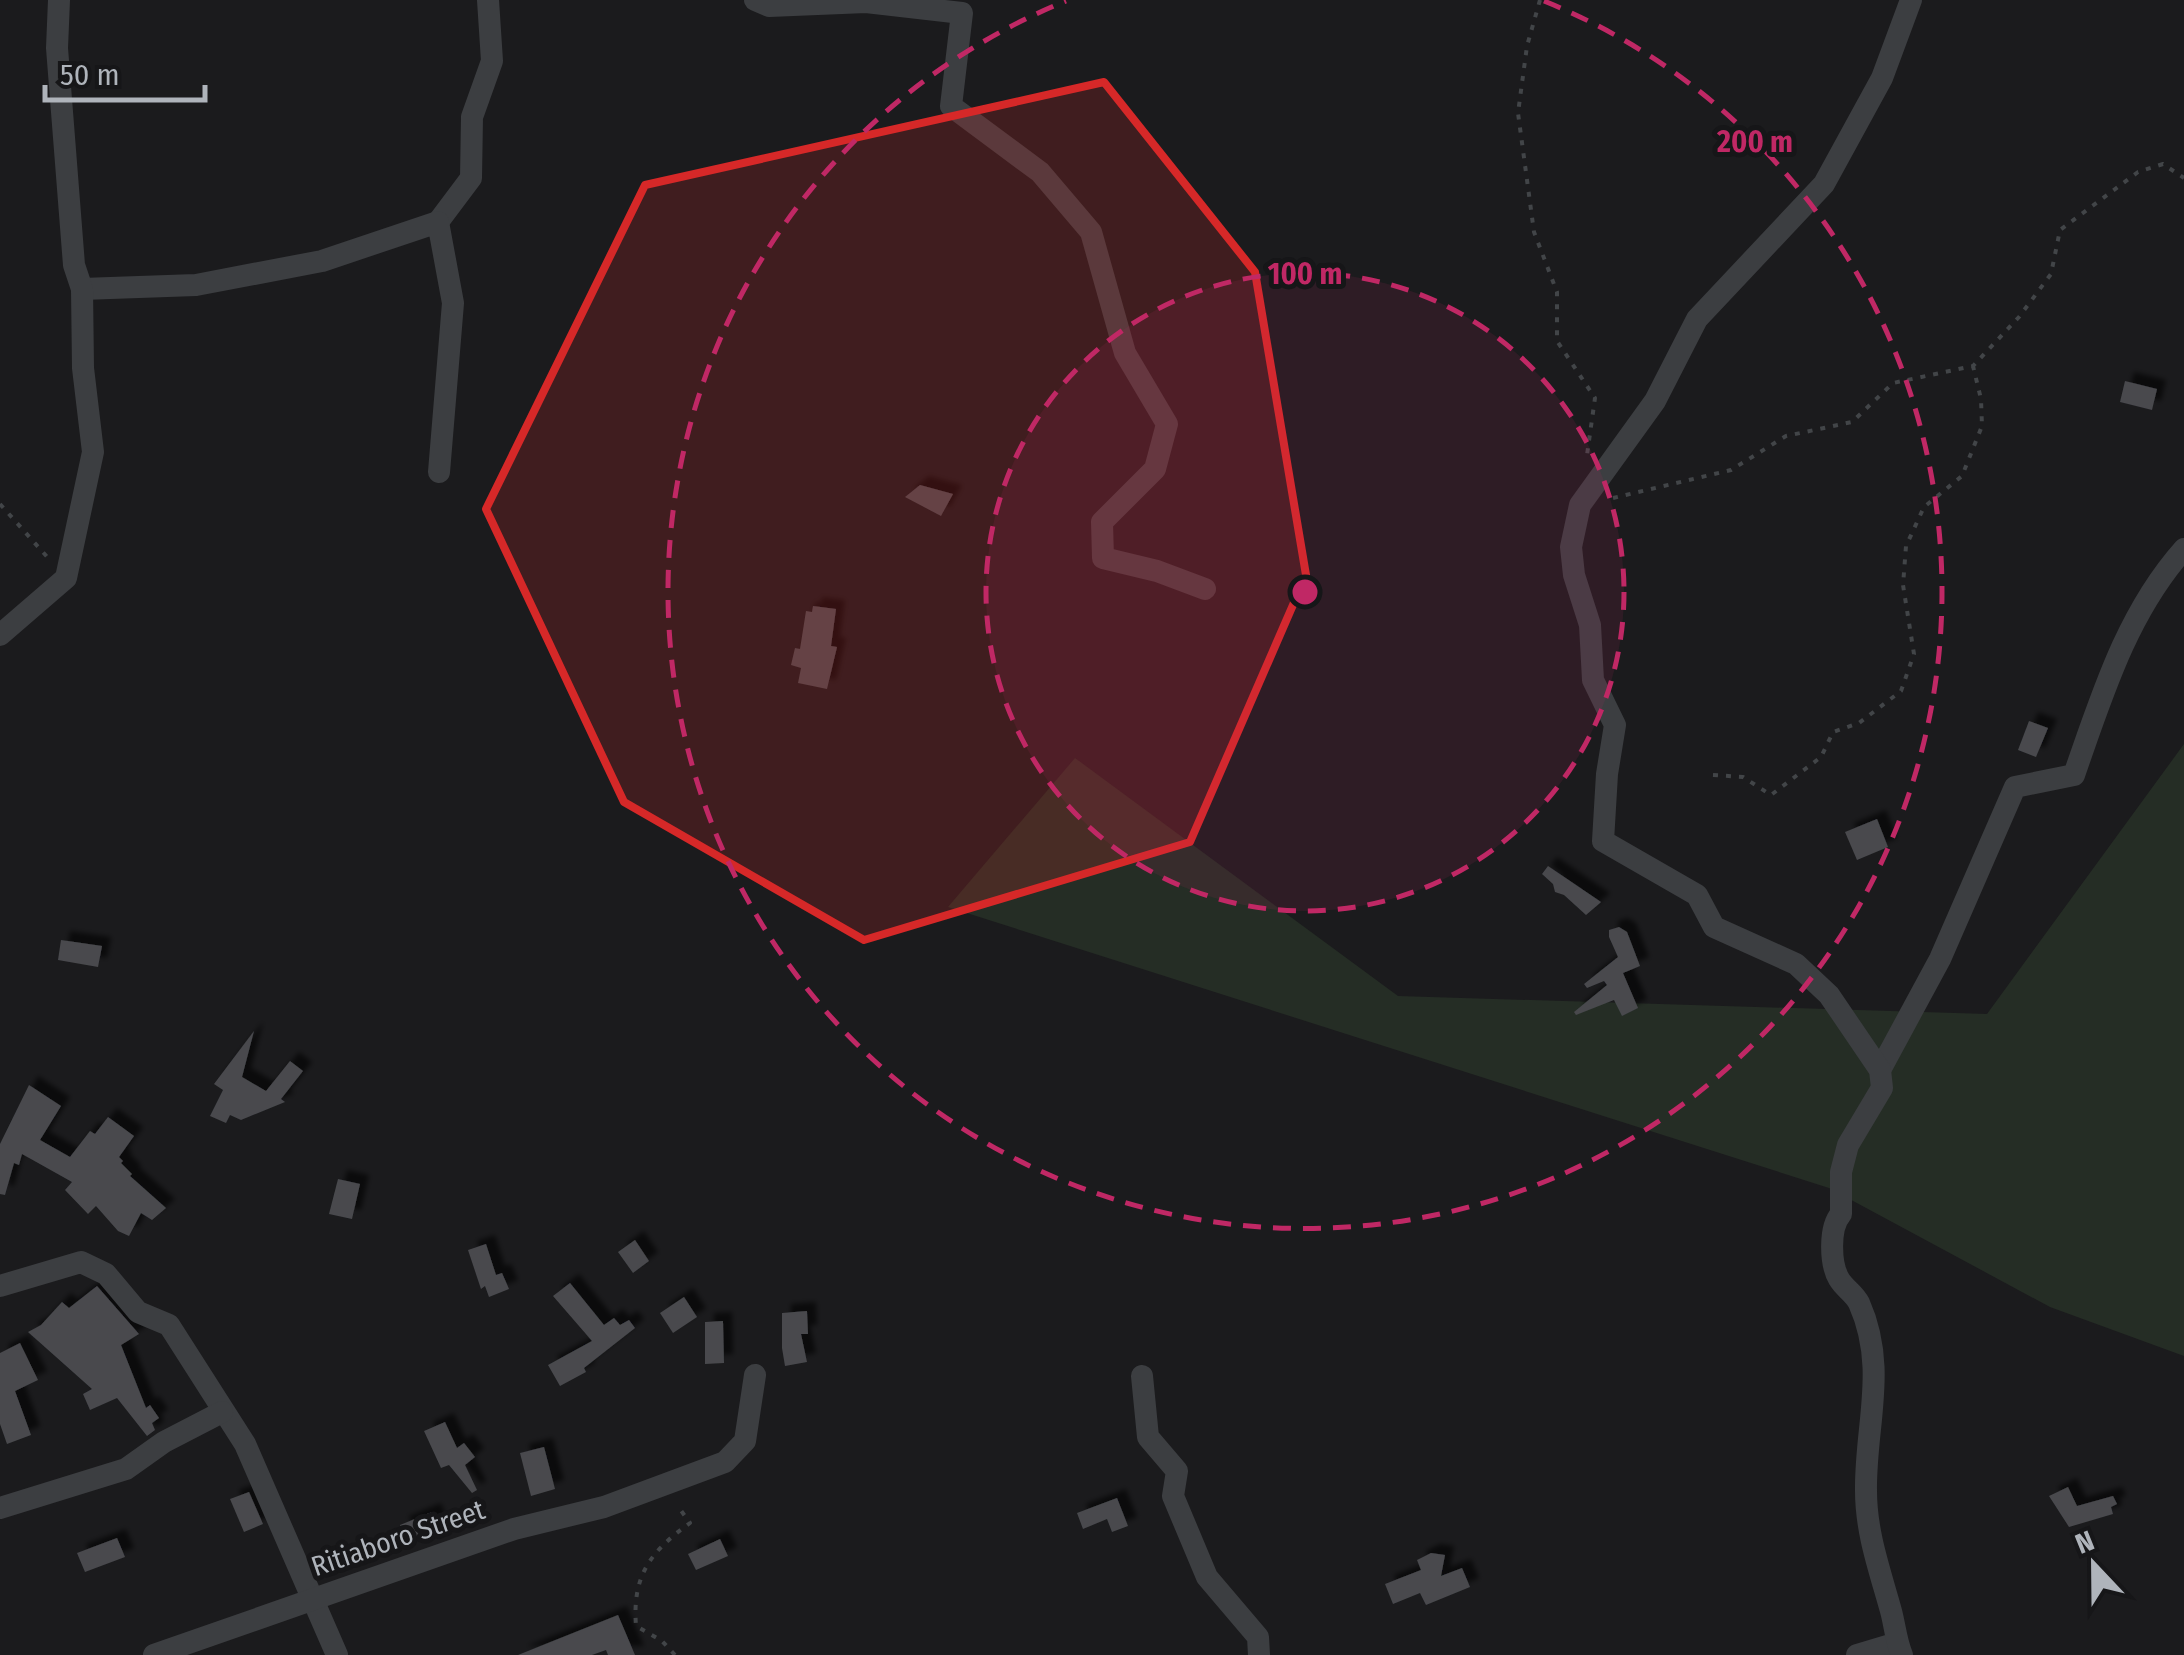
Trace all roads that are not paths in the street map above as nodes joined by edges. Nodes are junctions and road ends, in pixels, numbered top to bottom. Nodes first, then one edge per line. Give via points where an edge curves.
1 (58, 0) edge
2 (488, 0) edge
3 (754, 0) edge
4 (1911, 0) edge
5 (438, 222) junction
6 (82, 289) junction
7 (440, 472) dead end
8 (2184, 549) edge
9 (1204, 589) dead end
10 (0, 634) edge
11 (1880, 1070) junction
12 (0, 1286) edge
13 (755, 1376) dead end
14 (1142, 1376) dead end
15 (222, 1412) junction
16 (0, 1508) edge
17 (312, 1599) junction
18 (1900, 1649) edge
19 (154, 1655) edge
20 (337, 1655) edge
21 (1259, 1655) edge
22 (1857, 1655) edge

1 - 6 street via 74,266
2 - 5 street via 492,61 472,117 470,178
3 - 9 street via 768,6 866,2 962,13 951,106 1040,172 1091,232 1125,353 1167,424 1156,468 1102,522 1103,558
4 - 11 street via 1882,78 1824,184 1697,318 1655,400 1580,505 1571,547 1590,626 1593,680 1615,725 1602,841 1697,895 1714,927 1796,964 1829,995
5 - 6 street via 304,265 196,285
5 - 7 street via 453,303
6 - 10 street via 93,452 66,578
8 - 11 street via 2115,657 2074,775 2016,788 1940,959
11 - 18 street via 1882,1088 1848,1144 1833,1249 1838,1278 1857,1299 1868,1330 1876,1380 1866,1489 1870,1539
12 - 15 street via 81,1262 106,1274 138,1312 169,1325
13 - 17 street, Ritiaboro Street via 744,1441 725,1462
14 - 21 street via 1148,1437 1178,1471 1174,1496 1207,1577 1258,1636
15 - 16 street via 126,1469
15 - 17 street via 245,1444
17 - 19 street, Ritiaboro Street
17 - 20 street
18 - 22 street

